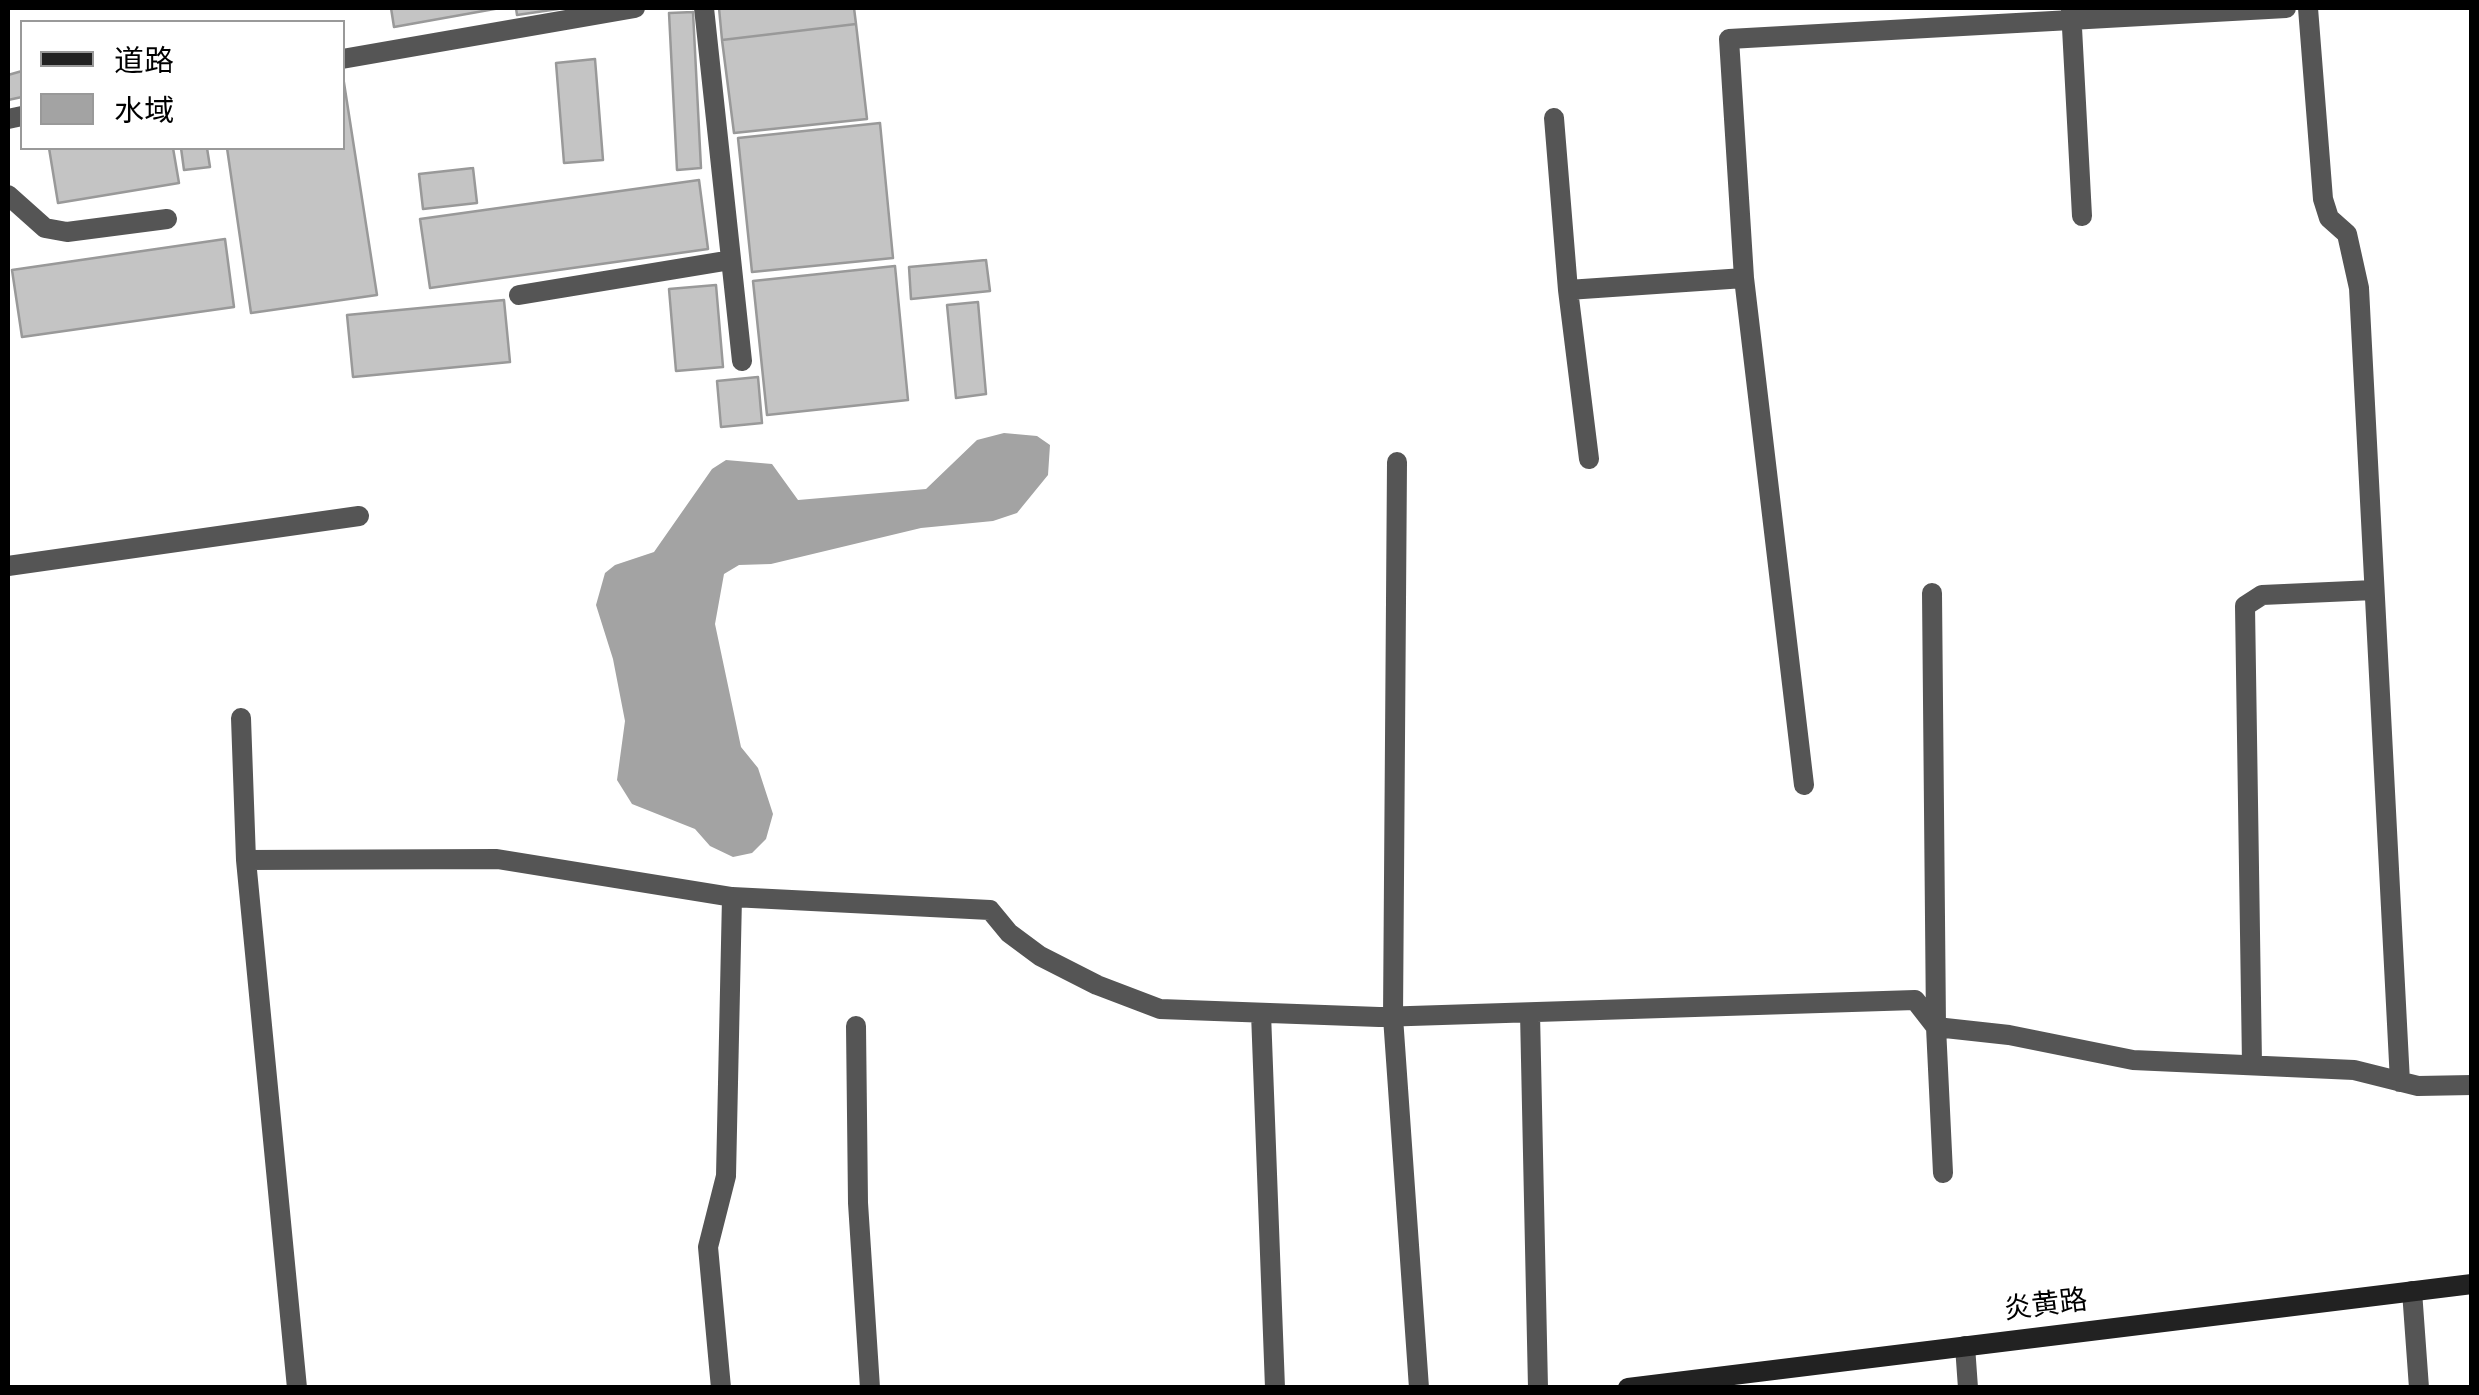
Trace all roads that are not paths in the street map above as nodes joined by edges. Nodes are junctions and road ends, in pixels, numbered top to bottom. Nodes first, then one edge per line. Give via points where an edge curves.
1 (634, 8) edge
2 (704, 8) edge
3 (2286, 8) edge
4 (2308, 8) edge
5 (2072, 14) edge
6 (345, 58) edge
7 (1554, 118) dead end
8 (8, 194) edge
9 (2082, 216) dead end
10 (167, 219) dead end
11 (731, 260) junction
12 (1744, 278) junction
13 (1568, 290) junction
14 (519, 295) dead end
15 (742, 361) dead end
16 (1589, 458) dead end
17 (1398, 462) dead end
18 (358, 516) dead end
19 (8, 566) edge
20 (2374, 590) junction
21 (1932, 593) dead end
22 (241, 718) dead end
23 (1804, 786) dead end
24 (246, 860) junction
25 (732, 897) junction
26 (1261, 1012) junction
27 (1530, 1013) junction
28 (1393, 1017) junction
29 (856, 1026) dead end
30 (1936, 1027) junction
31 (2252, 1064) junction
32 (2400, 1082) junction
33 (2472, 1085) edge
34 (1944, 1173) dead end
35 (2472, 1284) edge
36 (2412, 1291) junction
37 (1965, 1346) junction
38 (297, 1388) edge
39 (721, 1388) edge
40 (870, 1388) edge
41 (1275, 1388) edge
42 (1419, 1388) edge
43 (1538, 1388) edge
44 (1628, 1388) edge
45 (1968, 1388) edge
46 (2420, 1388) edge

1 - 6 street
2 - 11 street
3 - 5 street
4 - 20 street via 2323,199 2328,218 2347,234 2359,288
5 - 9 street
5 - 12 street via 1729,39
7 - 13 street
8 - 10 street via 45,228 67,232
11 - 14 street
11 - 15 street
12 - 13 street
12 - 23 street
13 - 16 street
17 - 28 street
18 - 19 street
20 - 31 street via 2262,595 2246,606
20 - 32 street
21 - 30 street
22 - 24 street
24 - 25 street via 497,858
24 - 38 street
25 - 26 street via 990,910 1040,956 1160,1009
25 - 39 street via 726,1176 708,1246
26 - 28 street
26 - 41 street
27 - 28 street
27 - 30 street via 1915,1000
27 - 43 street
28 - 42 street
29 - 40 street
30 - 31 street via 2133,1060
30 - 34 street
31 - 32 street via 2354,1070
32 - 33 street
35 - 36 street, 炎黄路
36 - 37 street, 炎黄路
36 - 46 street
37 - 44 street, 炎黄路
37 - 45 street

